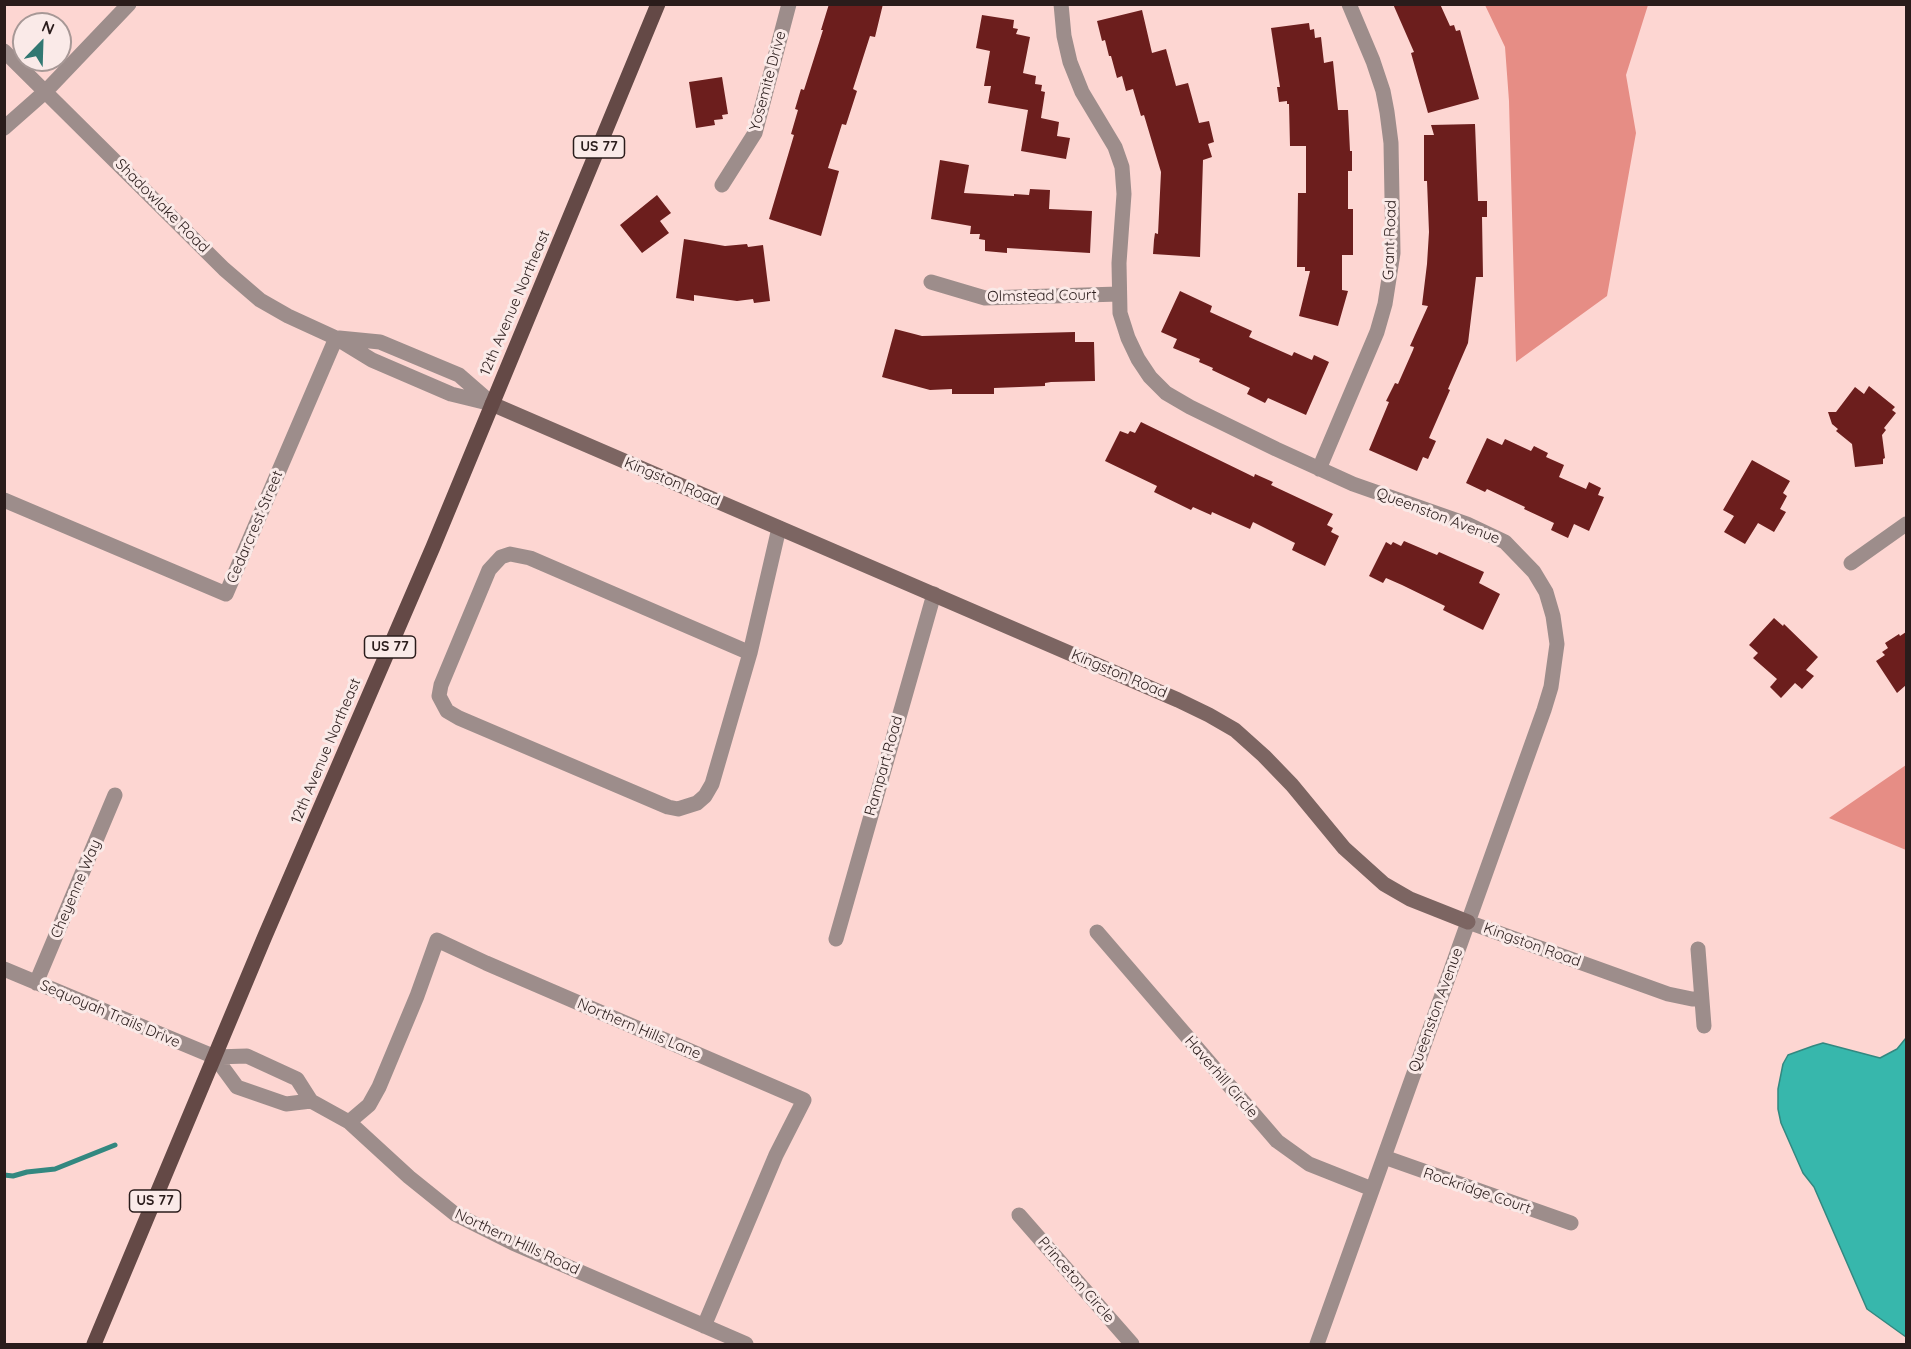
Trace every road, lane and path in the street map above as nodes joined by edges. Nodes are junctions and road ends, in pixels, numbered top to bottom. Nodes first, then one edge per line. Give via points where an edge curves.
1 (129, 4) edge
2 (658, 4) edge
3 (789, 4) edge
4 (1061, 4) edge
5 (1349, 4) edge
6 (4, 51) edge
7 (46, 91) junction
8 (4, 128) edge
9 (722, 185) dead end
10 (931, 282) dead end
11 (1119, 294) junction
12 (336, 338) junction
13 (492, 404) junction
14 (1319, 469) junction
15 (4, 500) edge
16 (1906, 524) edge
17 (779, 528) junction
18 (1851, 563) dead end
19 (934, 594) junction
20 (750, 653) junction
21 (115, 795) dead end
22 (1468, 922) junction
23 (1097, 932) dead end
24 (836, 939) dead end
25 (1698, 949) dead end
26 (4, 969) edge
27 (36, 983) junction
28 (1701, 999) junction
29 (1704, 1026) dead end
30 (215, 1057) junction
31 (311, 1101) junction
32 (349, 1122) junction
33 (1384, 1157) junction
34 (1372, 1189) junction
35 (1019, 1215) dead end
36 (1571, 1223) dead end
37 (704, 1326) junction
38 (94, 1344) edge
39 (747, 1344) edge
40 (1132, 1344) edge
41 (1317, 1344) edge

1 - 7 street
2 - 13 main road, 12th Avenue Northeast / US 77
3 - 9 street, Yosemite Drive via 755,133
4 - 11 street, Queenston Avenue via 1070,62 1122,167
5 - 14 street, Grant Road via 1373,61 1387,112 1393,253 1377,332
6 - 7 street, Shadowlake Road
7 - 8 street
7 - 12 street, Shadowlake Road via 244,288 288,316
10 - 11 street, Olmstead Court via 985,298
11 - 14 street, Queenston Avenue via 1120,313 1133,349 1150,377 1166,393
12 - 13 street, Shadowlake Road via 380,342 459,375
12 - 15 street, Cedarcrest Street via 226,594
13 - 17 street, Kingston Road
13 - 30 main road, 12th Avenue Northeast / US 77
14 - 22 street, Queenston Avenue via 1505,542 1534,572 1546,592 1557,644 1551,687
16 - 18 street
17 - 19 street, Kingston Road
17 - 20 street
19 - 22 street, Kingston Road via 1178,700 1235,730 1264,756 1367,870 1410,899
19 - 24 street, Rampart Road
20 - 20 street via 530,558 510,554 501,557 489,570 439,696 447,711 467,722 678,809 697,803 712,784
21 - 27 street, Cheyenne Way
22 - 28 street, Kingston Road via 1668,994
22 - 33 street, Queenston Avenue
23 - 34 street, Haverhill Circle via 1277,1141 1309,1164
25 - 28 street
26 - 27 street, Sequoyah Trails Drive
27 - 30 street, Sequoyah Trails Drive
28 - 29 street
30 - 31 street, Northern Hills Road via 247,1056 266,1064 297,1079
30 - 31 street via 237,1087 286,1104
30 - 38 main road, 12th Avenue Northeast / US 77
31 - 32 street, Northern Hills Road
32 - 37 street, Northern Hills Road via 455,1214
32 - 37 street, Northern Hills Lane via 369,1105 379,1087 437,940 804,1100 776,1155
33 - 34 street, Queenston Avenue
33 - 36 street, Rockridge Court
34 - 41 street, Queenston Avenue
35 - 40 street, Princeton Circle
37 - 39 street, Northern Hills Road

